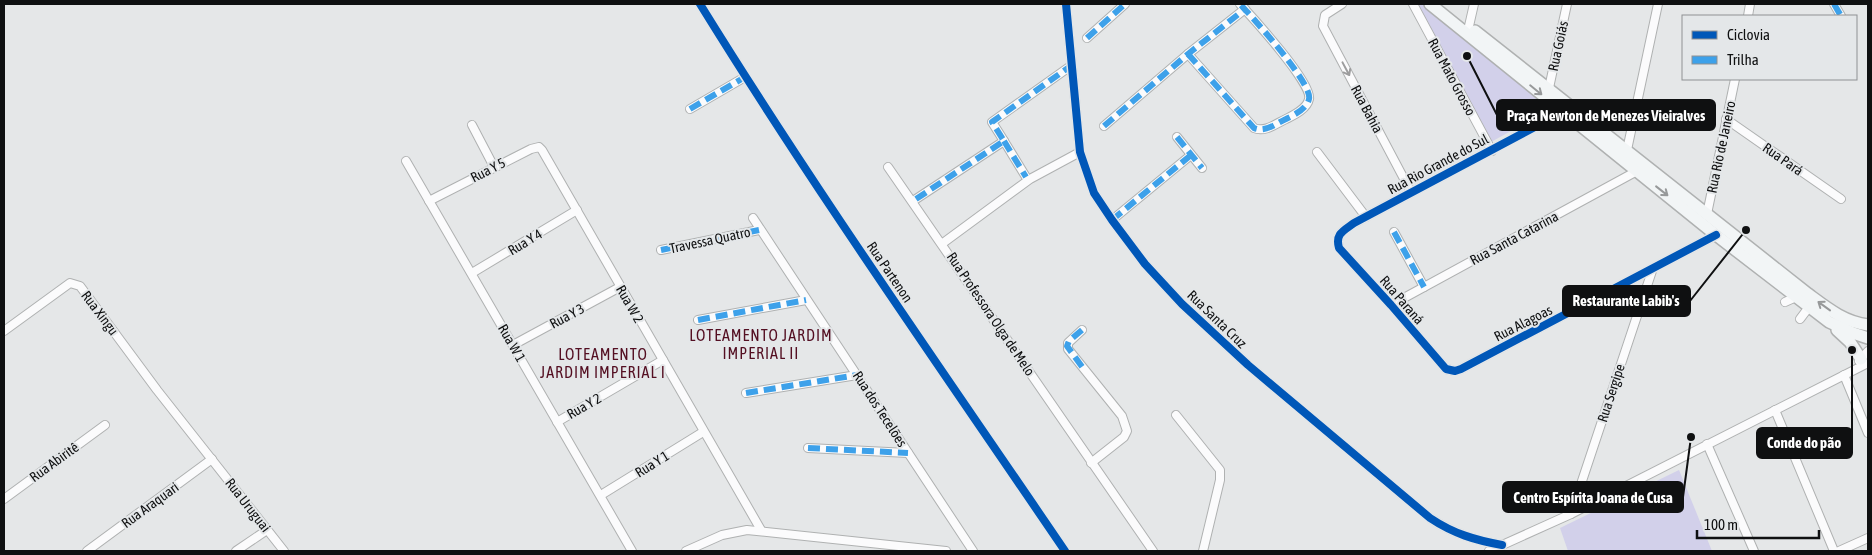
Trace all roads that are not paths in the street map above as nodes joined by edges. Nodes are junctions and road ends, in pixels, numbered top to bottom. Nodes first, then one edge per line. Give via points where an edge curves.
1 (700, 4) edge
2 (1066, 4) edge
3 (1125, 4) edge
4 (1342, 4) edge
5 (1413, 4) edge
6 (1430, 4) edge
7 (1442, 4) edge
8 (1474, 4) edge
9 (1567, 4) edge
10 (1658, 4) edge
11 (1834, 4) edge
12 (1243, 6) edge
13 (1840, 15) edge
14 (1469, 26) junction
15 (1087, 38) dead end
16 (1188, 54) junction
17 (1072, 65) junction
18 (745, 77) junction
19 (1735, 80) edge
20 (1549, 88) junction
21 (690, 109) dead end
22 (1563, 112) junction
23 (1726, 119) junction
24 (472, 125) dead end
25 (1104, 126) dead end
26 (1177, 137) dead end
27 (1004, 141) junction
28 (1627, 150) junction
29 (1492, 151) junction
30 (1080, 152) junction
31 (1317, 152) dead end
32 (1191, 155) junction
33 (546, 156) joint
34 (406, 161) dead end
35 (494, 167) junction
36 (888, 167) dead end
37 (1202, 168) dead end
38 (1637, 171) junction
39 (1026, 177) dead end
40 (1412, 192) junction
41 (1840, 199) dead end
42 (916, 200) dead end
43 (429, 201) junction
44 (577, 210) junction
45 (1707, 214) junction
46 (1366, 216) junction
47 (753, 218) dead end
48 (1112, 220) junction
49 (759, 230) junction
50 (1394, 232) dead end
51 (1716, 235) junction
52 (942, 243) junction
53 (1339, 248) joint
54 (661, 250) dead end
55 (1652, 271) junction
56 (472, 273) junction
57 (620, 287) junction
58 (1424, 287) junction
59 (1796, 297) junction
60 (806, 300) junction
61 (1785, 302) dead end
62 (1391, 305) junction
63 (1809, 306) junction
64 (1800, 318) dead end
65 (698, 320) dead end
66 (1829, 322) junction
67 (1868, 325) edge
68 (1082, 330) dead end
69 (4, 331) edge
70 (1868, 338) edge
71 (514, 345) junction
72 (1866, 358) edge
73 (662, 360) junction
74 (1446, 369) joint
75 (857, 374) junction
76 (1844, 375) junction
77 (157, 390) joint
78 (746, 393) dead end
79 (1775, 410) junction
80 (1176, 415) dead end
81 (557, 422) junction
82 (105, 426) dead end
83 (704, 432) junction
84 (1868, 433) edge
85 (1707, 444) junction
86 (808, 448) dead end
87 (908, 453) junction
88 (212, 459) junction
89 (1091, 462) junction
90 (601, 496) junction
91 (4, 499) edge
92 (1571, 514) junction
93 (267, 530) junction
94 (761, 530) junction
95 (1868, 538) edge
96 (1502, 545) junction
97 (87, 551) edge
98 (236, 551) edge
99 (284, 551) edge
100 (632, 551) edge
101 (686, 551) edge
102 (946, 551) edge
103 (973, 551) edge
104 (1065, 551) edge
105 (1153, 551) edge
106 (1203, 551) edge
107 (1489, 551) edge
108 (1754, 551) edge
109 (1834, 551) edge
110 (1839, 551) edge

1 - 18 street, Rua Partenon
2 - 17 street, Rua Santa Cruz
3 - 15 street
4 -> 40 street, Rua Bahia via 1324,15 1323,26
5 - 29 street, Rua Mato Grosso
6 -> 22 main road
7 - 14 main road
8 - 14 street
9 - 20 street, Rua Goiás
10 - 28 street
11 - 13 street
12 - 16 street
12 - 16 street via 1300,75 1309,90 1307,104 1264,130 1254,128
14 - 20 main road
16 - 25 street
17 - 27 street via 992,122
17 - 30 street, Rua Santa Cruz
18 - 21 street
18 - 104 street, Rua Partenon via 960,400
19 - 23 street, Rua Rio de Janeiro
20 - 28 main road
22 - 29 street, Rua Rio Grande do Sul
22 - 38 main road
23 - 41 street, Rua Pará
23 - 45 street, Rua Rio de Janeiro
24 - 35 street
26 - 32 street
27 - 39 street
27 - 42 street
28 - 45 main road
29 - 40 street, Rua Rio Grande do Sul
30 - 48 street, Rua Santa Cruz via 1094,193
30 - 52 street via 1030,180
31 - 46 street
32 - 37 street
32 - 48 street
33 - 35 street, Rua Y 5 via 535,147
33 - 44 street, Rua W 2
34 - 43 street, Rua W 1
35 - 43 street, Rua Y 5
36 - 52 street, Rua Professora Olga de Melo
38 -> 51 main road
38 - 58 street, Rua Santa Catarina
40 - 46 street, Rua Rio Grande do Sul
43 - 56 street, Rua W 1
44 - 56 street, Rua Y 4
44 - 57 street, Rua W 2
67 -> 45 main road via 1834,314
46 - 53 street, Rua Rio Grande do Sul via 1340,233 1337,238
47 - 49 street, Rua dos Tecelões
48 - 96 street, Rua Santa Cruz via 1145,264 1182,304 1368,467 1450,531
49 - 54 street, Travessa Quatro
49 - 60 street, Rua dos Tecelões
50 - 58 street
51 - 55 street, Rua Alagoas
51 - 59 main road
52 - 89 street, Rua Professora Olga de Melo
53 - 62 street, Rua Paraná
55 - 74 street, Rua Alagoas via 1461,369
55 - 92 street, Rua Sergipe
56 - 71 street, Rua W 1
57 - 71 street, Rua Y 3
57 - 73 street, Rua W 2
58 - 62 street, Rua Santa Catarina
59 - 61 street
59 - 63 main road
60 - 65 street
60 - 75 street, Rua dos Tecelões
62 - 74 street, Rua Paraná
63 - 64 street
63 - 66 main road
66 - 70 main road
66 - 72 main road
68 - 89 street via 1069,341 1068,346 1122,416 1127,431 1124,437
69 - 77 street, Rua Xingu via 59,290 76,283
71 - 81 street, Rua W 1
72 - 76 street
73 - 81 street, Rua Y 2
73 - 83 street, Rua W 2
75 - 78 street
75 - 87 street, Rua dos Tecelões
76 - 79 street
76 - 84 street
77 - 88 street, Rua Uruguai
79 - 85 street
79 - 109 street
80 - 106 street via 1220,470
81 - 90 street, Rua W 1
82 - 91 street, Rua Abiritê
83 - 90 street, Rua Y 1
83 - 94 street, Rua W 2
85 - 92 street
85 - 108 street
86 - 87 street
87 - 103 street, Rua dos Tecelões
88 - 93 street, Rua Uruguai
88 - 97 street, Rua Araquari
89 - 105 street, Rua Professora Olga de Melo
90 - 100 street, Rua W 1
92 - 96 street
93 - 98 street
93 - 99 street, Rua Uruguai
94 - 101 street via 735,531
94 - 102 street
95 - 110 street
96 - 107 street

